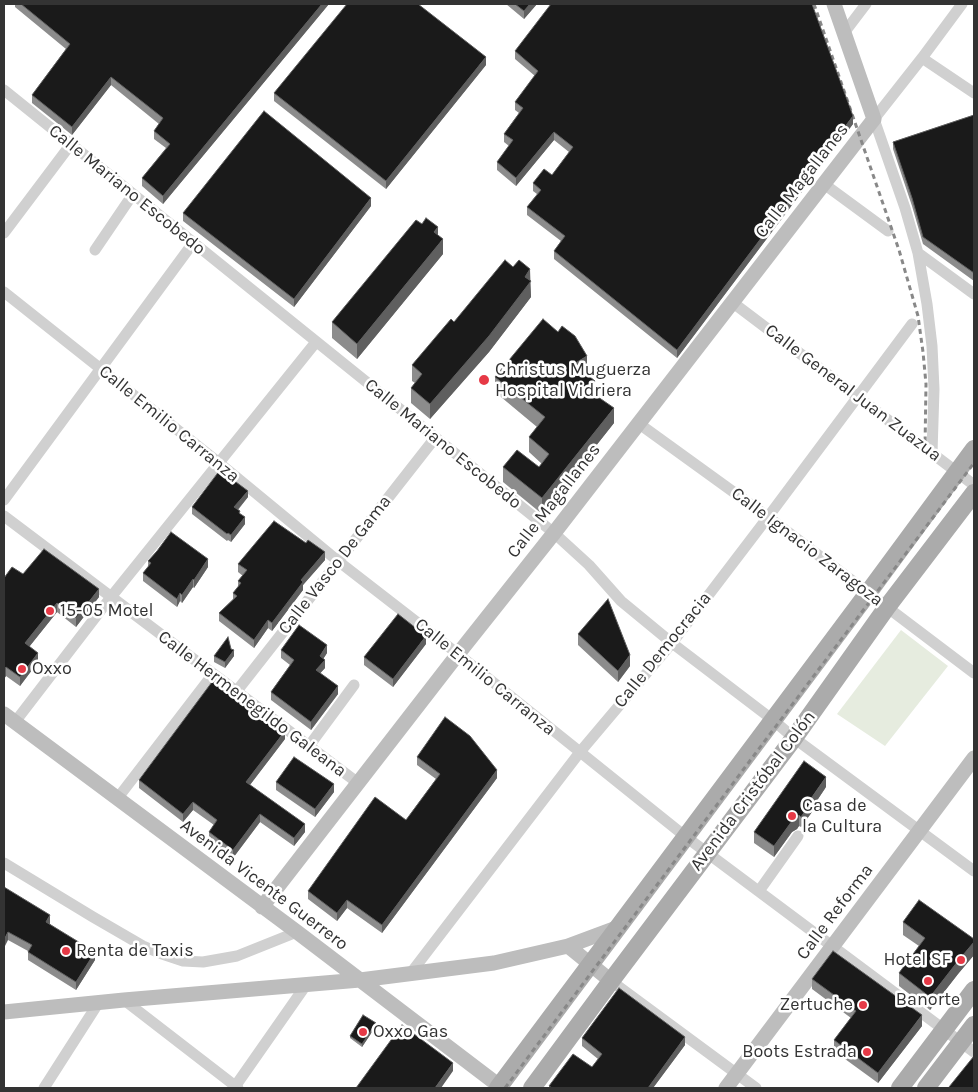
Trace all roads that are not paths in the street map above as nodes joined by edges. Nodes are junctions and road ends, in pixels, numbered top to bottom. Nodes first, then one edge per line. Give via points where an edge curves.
1 (834, 4) edge
2 (866, 4) edge
3 (962, 4) edge
4 (844, 33) junction
5 (922, 58) junction
6 (4, 90) edge
7 (974, 93) edge
8 (874, 119) junction
9 (71, 144) junction
10 (824, 184) junction
11 (133, 194) junction
12 (888, 232) dead end
13 (4, 233) edge
14 (193, 243) junction
15 (95, 250) dead end
16 (918, 253) junction
17 (4, 292) edge
18 (974, 294) edge
19 (732, 302) junction
20 (912, 324) dead end
21 (316, 342) junction
22 (101, 368) junction
23 (858, 396) junction
24 (638, 423) junction
25 (435, 438) junction
26 (974, 449) edge
27 (932, 453) junction
28 (218, 462) junction
29 (958, 472) junction
30 (974, 485) edge
31 (974, 493) edge
32 (4, 500) edge
33 (4, 516) edge
34 (768, 517) junction
35 (554, 533) junction
36 (338, 561) junction
37 (868, 593) junction
38 (111, 597) junction
39 (887, 607) junction
40 (672, 643) junction
41 (458, 654) junction
42 (974, 672) edge
43 (213, 674) junction
44 (354, 685) dead end
45 (236, 692) junction
46 (9, 718) edge
47 (773, 720) junction
48 (794, 738) junction
49 (309, 746) junction
50 (580, 752) junction
51 (974, 758) edge
52 (358, 783) junction
53 (117, 799) junction
54 (920, 831) junction
55 (798, 836) dead end
56 (686, 837) junction
57 (708, 852) junction
58 (4, 863) edge
59 (974, 872) edge
60 (759, 891) junction
61 (262, 906) junction
62 (619, 928) junction
63 (297, 932) junction
64 (568, 946) junction
65 (833, 947) junction
66 (590, 964) junction
67 (410, 974) junction
68 (360, 980) junction
69 (611, 981) junction
70 (306, 985) junction
71 (974, 990) edge
72 (124, 1000) junction
73 (99, 1002) junction
74 (4, 1012) edge
75 (974, 1025) edge
76 (944, 1030) junction
77 (968, 1047) edge
78 (736, 1074) junction
79 (44, 1088) edge
80 (236, 1088) edge
81 (500, 1088) edge
82 (532, 1088) edge
83 (726, 1088) edge
84 (756, 1088) edge
85 (900, 1088) edge
86 (926, 1088) edge

1 - 4 street
2 - 4 street
3 - 5 street
4 - 8 street
5 - 7 street
5 - 8 street
6 - 9 street, Calle Mariano Escobedo
8 - 10 street, Calle Magallanes
8 - 16 street
9 - 11 street, Calle Mariano Escobedo
9 - 13 street
10 - 12 street
10 - 19 street, Calle Magallanes
11 - 14 street, Calle Mariano Escobedo
11 - 15 street
14 - 21 street, Calle Mariano Escobedo
14 - 22 street
16 - 18 street
16 - 27 street via 932,346
17 - 22 street, Calle Emilio Carranza
19 - 23 street, Calle General Juan Zuazua
19 - 24 street, Calle Magallanes
20 - 23 street, Calle Democracia
21 - 25 street, Calle Mariano Escobedo
21 - 28 street
22 - 28 street, Calle Emilio Carranza
22 - 32 street
23 - 27 street, Calle General Juan Zuazua
23 - 34 street, Calle Democracia
24 - 34 street, Calle Ignacio Zaragoza
24 - 35 street, Calle Magallanes
25 - 35 street, Calle Mariano Escobedo
25 - 36 street, Calle Vasco De Gama
26 - 29 main road
27 - 29 street, Calle General Juan Zuazua
28 - 36 street, Calle Emilio Carranza
28 - 38 street
29 - 30 street, Calle General Juan Zuazua
29 - 37 main road
31 - 39 main road, Avenida Cristóbal Colón
33 - 38 street, Calle Hermenegildo Galeana
34 - 37 street, Calle Ignacio Zaragoza
34 - 40 street, Calle Democracia
35 - 40 street, Calle Mariano Escobedo via 621,601
35 - 41 street, Calle Magallanes
36 - 41 street, Calle Emilio Carranza
36 - 45 street, Calle Vasco De Gama
37 - 39 street, Calle Ignacio Zaragoza
37 - 47 main road
38 - 43 street, Calle Hermenegildo Galeana
38 - 46 street
39 - 42 street, Calle Ignacio Zaragoza
39 - 48 main road, Avenida Cristóbal Colón
40 - 47 street, Calle Mariano Escobedo
40 - 50 street, Calle Democracia
41 - 50 street, Calle Emilio Carranza
41 - 52 street, Calle Magallanes
43 - 45 street, Calle Hermenegildo Galeana
43 - 53 street
44 - 49 street
45 - 49 street, Calle Hermenegildo Galeana
46 - 53 street, Avenida Vicente Guerrero
47 - 48 street, Calle Mariano Escobedo
47 - 56 main road
48 - 54 street, Calle Mariano Escobedo
48 - 57 main road, Avenida Cristóbal Colón
49 - 52 street, Calle Hermenegildo Galeana
50 - 56 street, Calle Emilio Carranza
50 - 67 street, Calle Democracia
51 - 54 street, Calle Reforma
52 - 61 street, Calle Magallanes
53 - 61 street, Avenida Vicente Guerrero
54 - 59 street, Calle Mariano Escobedo
54 - 65 street, Calle Reforma
55 - 60 street
56 - 57 street, Calle Emilio Carranza
56 - 62 main road
57 - 60 street, Calle Emilio Carranza
57 - 69 main road, Avenida Cristóbal Colón
58 - 63 street via 143,946 183,961 203,962 237,956
60 - 65 street, Calle Emilio Carranza
61 - 63 street, Avenida Vicente Guerrero
62 - 64 street
62 - 66 main road
63 - 68 street, Avenida Vicente Guerrero
64 - 66 street
64 - 67 street via 494,963
65 - 76 street, Calle Emilio Carranza
65 - 78 street, Calle Reforma
66 - 69 street
66 - 81 main road
67 - 68 street
68 - 70 street
68 - 81 street, Avenida Vicente Guerrero
69 - 78 street
69 - 82 main road, Avenida Cristóbal Colón
70 - 72 street
70 - 80 street
71 - 76 main road
72 - 73 street
72 - 80 street
73 - 74 street
73 - 79 street
75 - 77 main road
76 - 77 street, Calle Emilio Carranza
76 - 85 main road
77 - 86 main road
78 - 83 street, Calle Reforma
78 - 84 street

